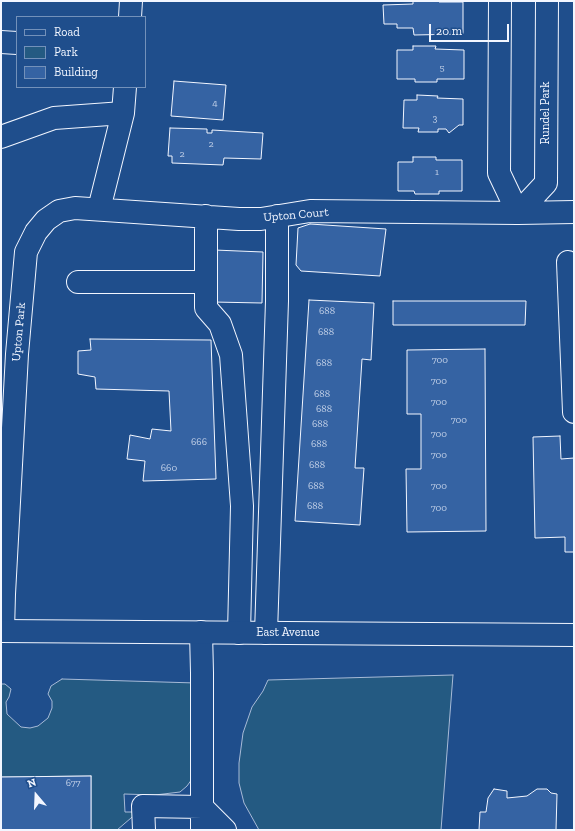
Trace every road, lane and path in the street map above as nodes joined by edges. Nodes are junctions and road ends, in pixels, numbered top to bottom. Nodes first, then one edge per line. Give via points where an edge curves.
1 (131, 1) edge
2 (500, 1) edge
3 (547, 1) edge
4 (130, 16) edge
5 (1, 42) edge
6 (16, 43) edge
7 (125, 88) edge
8 (123, 113) junction
9 (1, 137) edge
10 (98, 209) junction
11 (574, 212) edge
12 (518, 213) junction
13 (206, 216) junction
14 (277, 216) junction
15 (568, 262) dead end
16 (78, 282) dead end
17 (205, 282) junction
18 (9, 353) edge
19 (574, 412) edge
20 (2, 631) edge
21 (201, 632) junction
22 (239, 633) junction
23 (266, 633) junction
24 (574, 634) edge
25 (202, 807) junction
26 (144, 830) edge
27 (202, 830) edge
28 (225, 830) edge

1 - 4 street
2 - 12 street via 499,173
3 - 12 street, Rundel Park via 546,183
5 - 6 street
7 - 8 street
8 - 9 street via 54,118
8 - 10 street
10 - 13 street, Upton Court
10 - 18 street, Upton Park via 75,208 59,211 46,220 36,232 26,252
11 - 12 street
12 - 14 street, Upton Court via 310,211
13 - 14 street, Upton Court via 239,219
13 - 17 street
14 - 23 street via 277,301
15 - 19 street
16 - 17 street
17 - 22 street via 206,308 220,324 231,355 242,506
18 - 20 street, Upton Park
20 - 21 street, East Avenue
21 - 22 street, East Avenue
21 - 25 street
22 - 23 street, East Avenue
23 - 24 street, East Avenue
25 - 26 street via 143,806
25 - 27 street
25 - 28 street

